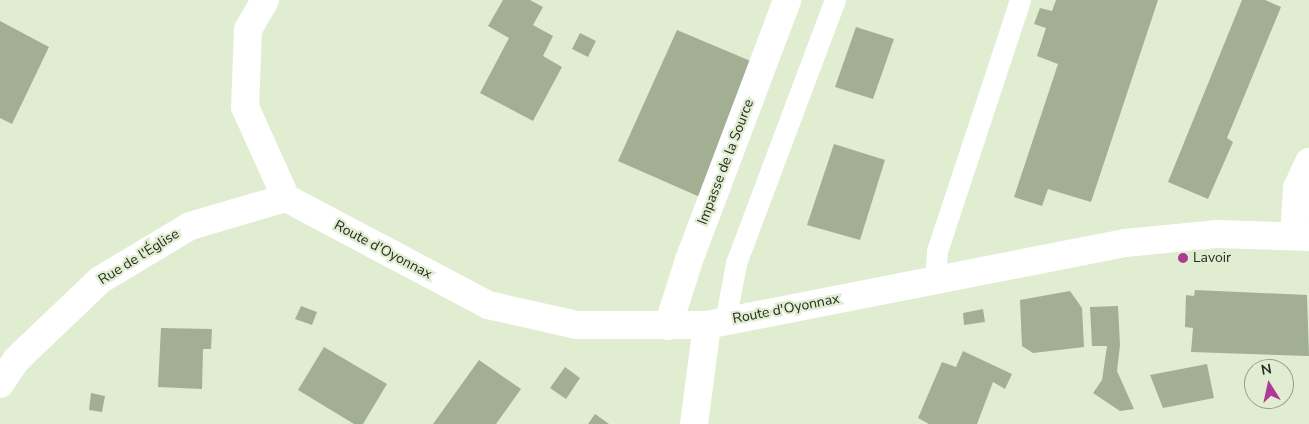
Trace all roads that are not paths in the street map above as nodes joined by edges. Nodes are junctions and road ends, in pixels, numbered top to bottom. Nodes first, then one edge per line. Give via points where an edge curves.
1 (265, 0) edge
2 (787, 0) edge
3 (835, 0) edge
4 (1020, 0) edge
5 (1309, 162) edge
6 (286, 198) junction
7 (1301, 237) edge
8 (935, 280) junction
9 (716, 323) junction
10 (668, 326) junction
11 (0, 384) edge
12 (694, 424) edge

1 - 6 street via 248,30 245,107
2 - 10 street, Impasse de la Source via 689,260
3 - 9 lane
4 - 8 lane via 937,251
5 - 7 street via 1297,188
6 - 10 street, Route d'Oyonnax via 488,305 577,325
6 - 11 street, Rue de l'Église via 190,226 100,280 16,360
7 - 8 street, Route d'Oyonnax via 1216,234 1125,243
8 - 9 street, Route d'Oyonnax
9 - 10 street, Route d'Oyonnax
9 - 12 street

